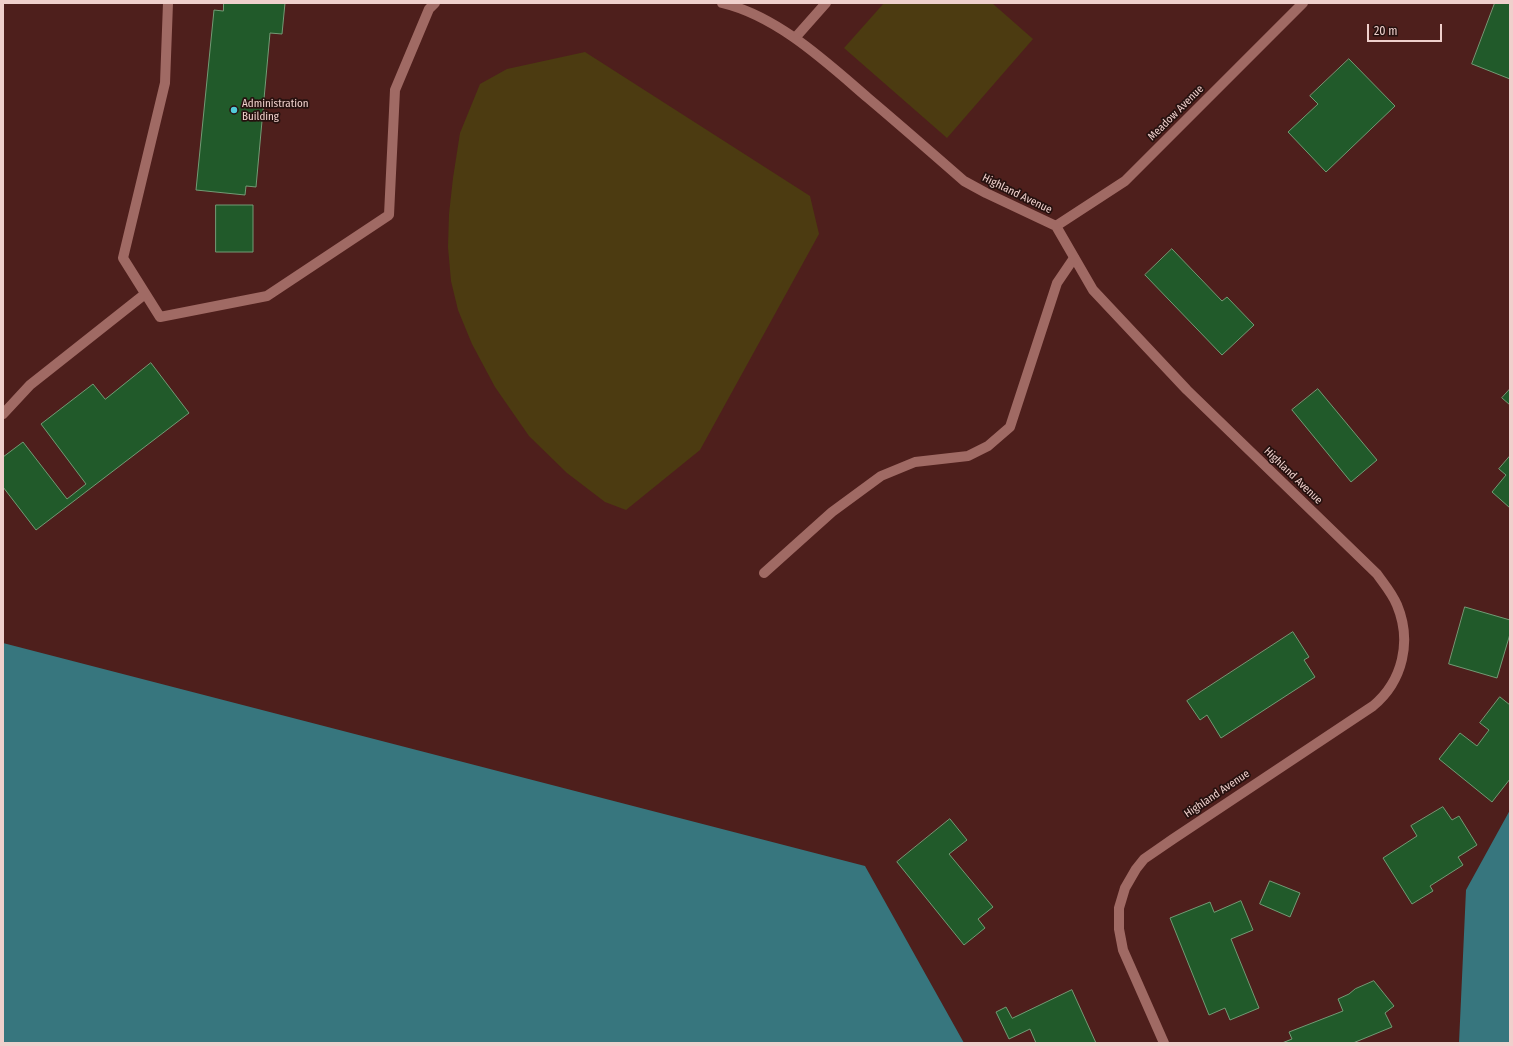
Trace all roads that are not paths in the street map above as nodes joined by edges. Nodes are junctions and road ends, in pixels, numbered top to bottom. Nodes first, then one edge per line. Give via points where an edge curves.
1 (168, 3) edge
2 (435, 3) edge
3 (722, 3) edge
4 (826, 3) edge
5 (1303, 3) edge
6 (795, 38) junction
7 (1056, 226) junction
8 (1074, 258) junction
9 (146, 294) junction
10 (3, 414) edge
11 (764, 573) dead end
12 (1164, 1043) edge

1 - 9 street via 165,83 123,258
2 - 9 street via 429,9 395,90 390,215 267,296 160,317
3 - 6 street, Highland Avenue via 754,14
4 - 6 street
5 - 7 street, Meadow Avenue via 1125,181
6 - 7 street, Highland Avenue via 964,180
7 - 8 street, Highland Avenue
8 - 11 street via 1057,283 1010,427 988,446 968,456 915,462 881,476 832,512
8 - 12 street, Highland Avenue via 1093,290 1187,390 1376,574 1394,600 1403,626 1404,652 1398,672 1383,697 1144,859 1125,888 1120,908 1119,929 1123,950
9 - 10 street via 30,385

